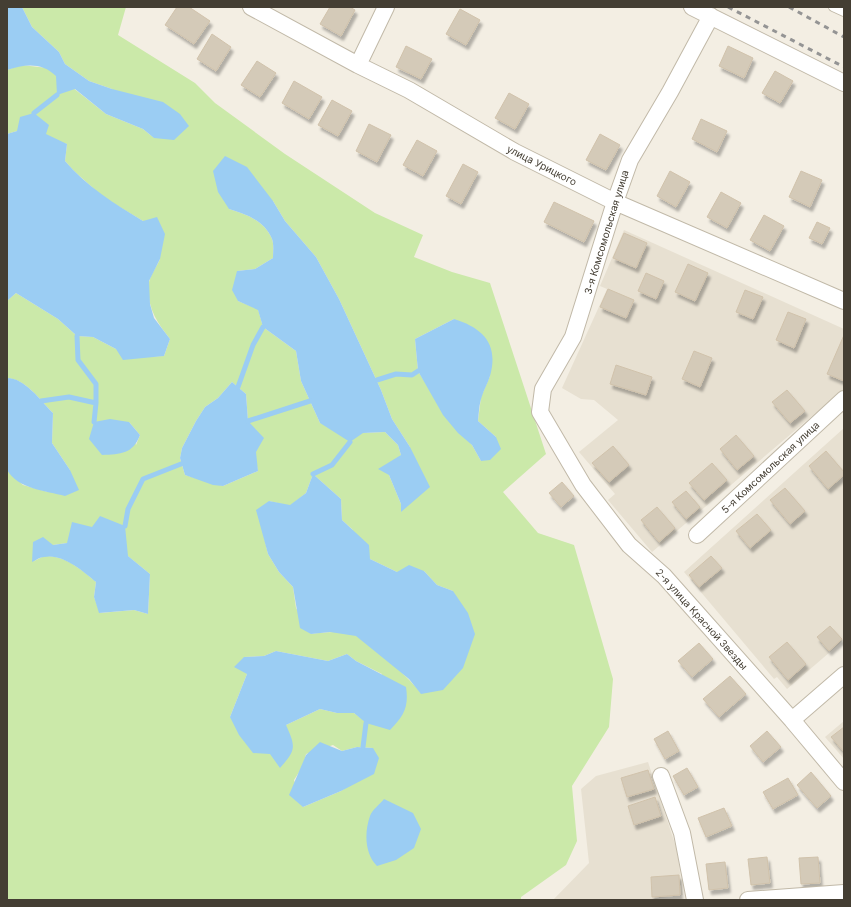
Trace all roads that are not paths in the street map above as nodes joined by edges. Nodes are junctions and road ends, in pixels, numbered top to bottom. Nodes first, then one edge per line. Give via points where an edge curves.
1 (251, 7) edge
2 (386, 7) edge
3 (692, 7) edge
4 (833, 7) edge
5 (844, 12) edge
6 (711, 16) junction
7 (358, 65) junction
8 (844, 83) edge
9 (615, 202) junction
10 (844, 301) edge
11 (844, 399) edge
12 (540, 412) joint
13 (697, 535) dead end
14 (844, 675) edge
15 (792, 720) junction
16 (661, 776) dead end
17 (844, 782) edge
18 (844, 893) edge
19 (695, 900) edge
20 (748, 900) edge

1 - 7 street, улица Урицкого
2 - 7 street
3 - 6 street
4 - 5 lane
6 - 8 street
6 - 9 street, 3-я Комсомольская улица via 630,160
7 - 9 street, улица Урицкого via 409,90 515,152
9 - 10 street, улица Урицкого
9 - 12 street, 3-я Комсомольская улица via 573,337 543,389
11 - 13 street, 5-я Комсомольская улица
12 - 15 street, 2-я улица Красной Звезды via 583,485 629,545 664,576
14 - 15 street
15 - 17 street, 2-я улица Красной Звезды
16 - 19 street via 682,833
18 - 20 street

